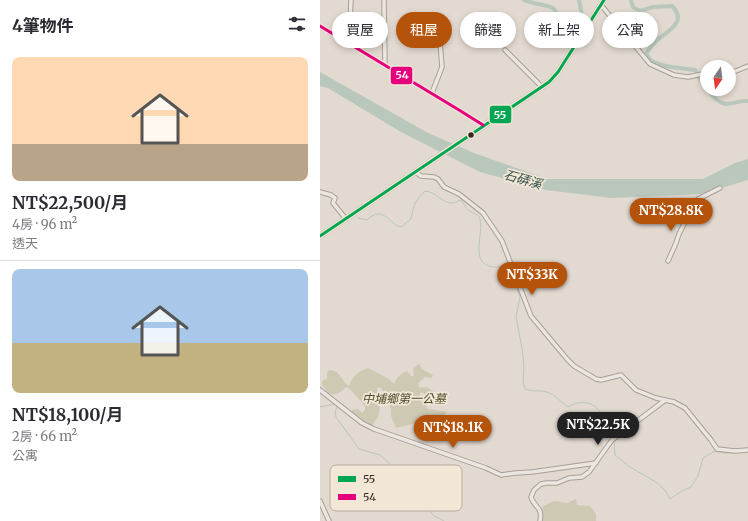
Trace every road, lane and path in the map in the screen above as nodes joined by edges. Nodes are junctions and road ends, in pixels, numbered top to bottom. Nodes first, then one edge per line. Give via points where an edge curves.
1 (351, 0) edge
2 (384, 0) edge
3 (604, 0) edge
4 (601, 5) junction
5 (350, 12) edge
6 (320, 26) edge
7 (332, 33) edge
8 (356, 48) edge
9 (440, 48) edge
10 (505, 50) dead end
11 (385, 64) junction
12 (748, 66) edge
13 (736, 71) edge
14 (700, 74) edge
15 (542, 87) junction
16 (432, 93) junction
17 (483, 126) junction
18 (415, 172) junction
19 (720, 188) dead end
20 (320, 192) edge
21 (687, 204) dead end
22 (692, 213) junction
23 (346, 219) junction
24 (320, 236) edge
25 (668, 261) dead end
26 (320, 390) edge
27 (664, 401) junction
28 (748, 450) edge
29 (596, 463) junction
30 (320, 501) edge
31 (329, 521) edge
32 (540, 521) edge

1 - 5 street
2 - 11 street
3 - 4 main road
4 - 14 street via 650,64 674,75 688,77
4 - 15 main road via 553,79
6 - 7 street
8 - 11 street
9 - 16 street via 442,67
10 - 15 street
11 - 16 street
12 - 13 street
15 - 17 main road
16 - 17 street
17 - 18 main road
18 - 23 main road
18 - 27 street via 421,176 438,179 444,187 459,194 483,213 502,241 531,316 574,366 600,380 622,375 636,390
19 - 22 street via 698,198 697,208
20 - 23 street via 335,198 333,203
21 - 22 street
22 - 25 street via 679,234
23 - 24 main road
26 - 29 street via 368,426 501,475
27 - 28 street via 674,402 685,408 717,449
27 - 29 street via 613,439
29 - 32 street via 582,477 540,484 534,490 531,497 539,508
30 - 31 street

